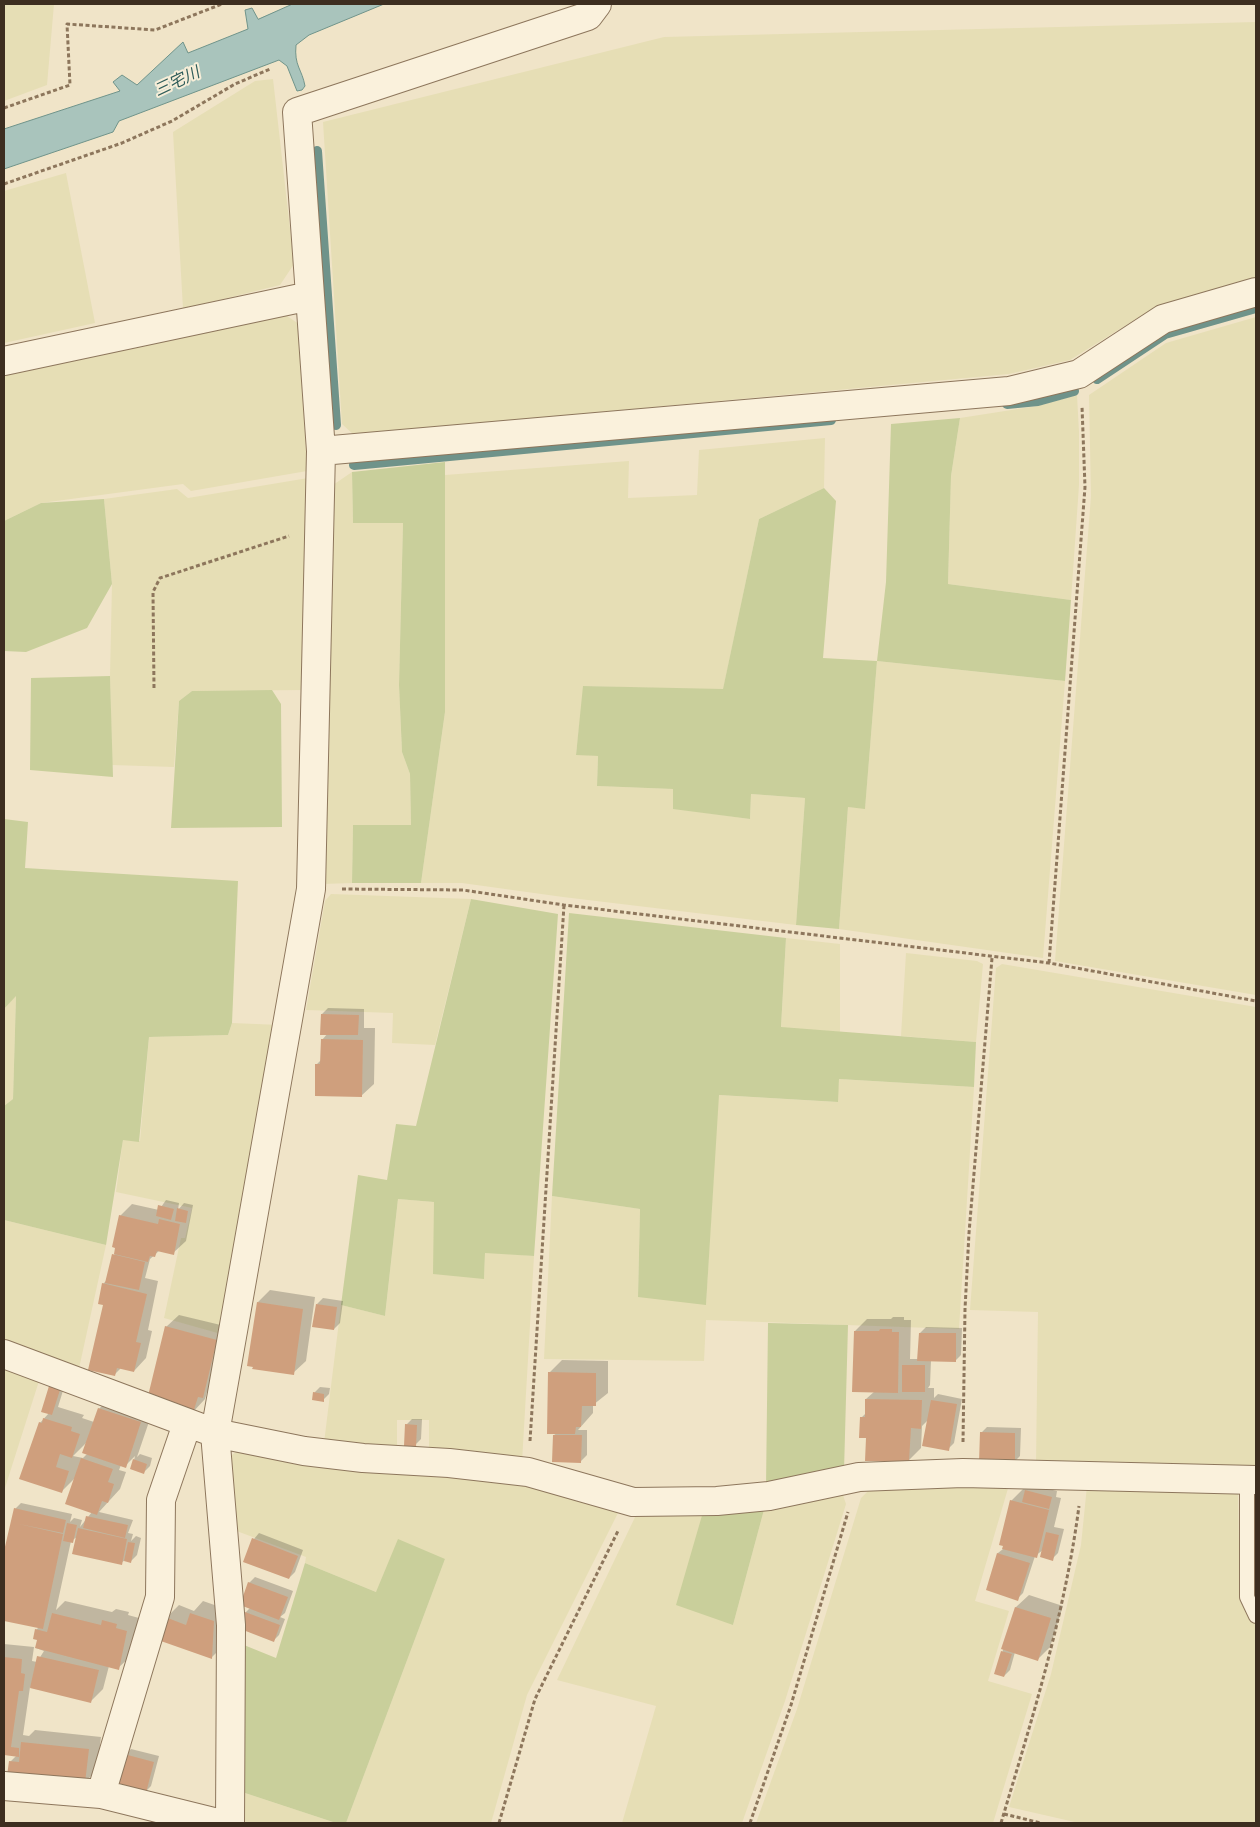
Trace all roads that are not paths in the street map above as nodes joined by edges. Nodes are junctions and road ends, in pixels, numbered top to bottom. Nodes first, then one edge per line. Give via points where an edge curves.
1 (597, 4) edge
2 (1256, 292) edge
3 (310, 296) junction
4 (4, 361) edge
5 (321, 451) junction
6 (4, 1354) edge
7 (187, 1424) junction
8 (215, 1433) junction
9 (1252, 1480) edge
10 (1256, 1616) edge
11 (4, 1786) edge
12 (101, 1794) junction
13 (218, 1823) edge
14 (230, 1823) edge

1 - 3 street via 588,16 297,112
2 - 5 street via 1163,319 1079,374 1009,390
3 - 4 street
3 - 5 street
5 - 8 street via 311,888
6 - 7 street
7 - 8 street
7 - 12 street via 161,1500 160,1597
8 - 9 street via 304,1451 528,1472 633,1502 717,1501 769,1496 859,1477 962,1473
8 - 14 street via 231,1626
9 - 10 lane via 1247,1597
11 - 12 street
12 - 13 street

